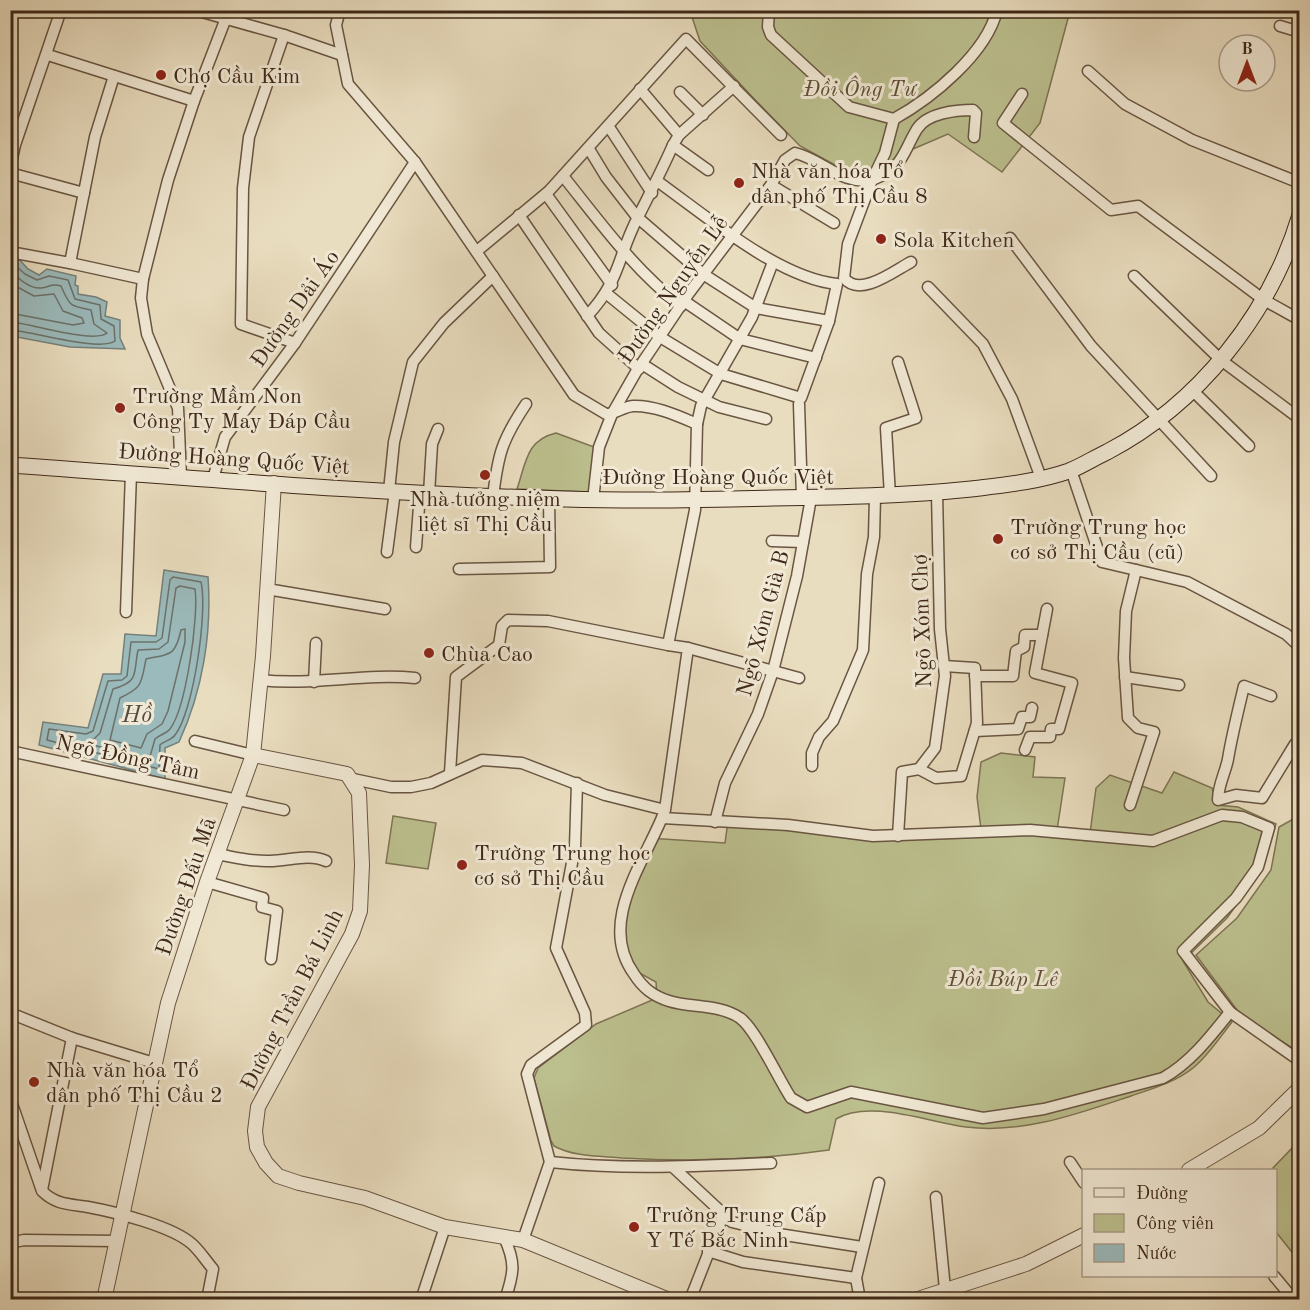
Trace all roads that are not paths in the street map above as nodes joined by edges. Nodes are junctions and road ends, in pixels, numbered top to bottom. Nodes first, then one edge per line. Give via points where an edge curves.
1 (62, 10) edge
2 (195, 10) edge
3 (340, 10) edge
4 (769, 10) edge
5 (997, 10) edge
6 (226, 18) junction
7 (1280, 26) dead end
8 (1299, 32) edge
9 (284, 35) junction
10 (48, 55) junction
11 (342, 56) junction
12 (1088, 71) dead end
13 (114, 76) junction
14 (734, 86) junction
15 (640, 88) junction
16 (680, 92) dead end
17 (1022, 94) dead end
18 (194, 101) junction
19 (703, 116) junction
20 (894, 119) junction
21 (609, 127) junction
22 (781, 135) dead end
23 (974, 137) dead end
24 (676, 140) junction
25 (588, 149) junction
26 (415, 162) junction
27 (10, 167) edge
28 (708, 170) dead end
29 (10, 172) edge
30 (563, 176) junction
31 (872, 180) junction
32 (657, 181) junction
33 (1299, 183) edge
34 (771, 185) junction
35 (84, 193) junction
36 (652, 193) junction
37 (546, 194) junction
38 (519, 215) junction
39 (1299, 215) edge
40 (638, 217) junction
41 (834, 223) dead end
42 (734, 234) junction
43 (1010, 238) dead end
44 (477, 250) junction
45 (10, 252) edge
46 (624, 252) junction
47 (773, 262) junction
48 (911, 262) dead end
49 (70, 263) junction
50 (703, 274) junction
51 (494, 276) junction
52 (1134, 276) dead end
53 (143, 279) junction
54 (928, 287) dead end
55 (610, 290) junction
56 (1264, 300) junction
57 (682, 304) junction
58 (756, 308) junction
59 (587, 316) junction
60 (1299, 320) edge
61 (829, 321) junction
62 (660, 337) junction
63 (740, 339) junction
64 (295, 344) junction
65 (816, 358) junction
66 (1221, 360) junction
67 (898, 362) dead end
68 (640, 366) junction
69 (721, 374) junction
70 (1192, 390) junction
71 (705, 400) junction
72 (799, 404) dead end
73 (526, 405) dead end
74 (612, 414) junction
75 (766, 419) dead end
76 (1299, 419) edge
77 (1159, 420) junction
78 (697, 424) junction
79 (438, 429) dead end
80 (1249, 446) dead end
81 (10, 465) edge
82 (1071, 470) junction
83 (131, 473) junction
84 (1211, 476) dead end
85 (181, 477) junction
86 (1041, 478) junction
87 (213, 479) junction
88 (274, 483) junction
89 (392, 491) junction
90 (425, 493) junction
91 (937, 493) junction
92 (493, 497) junction
93 (883, 497) junction
94 (807, 498) junction
95 (549, 499) junction
96 (593, 500) junction
97 (696, 500) junction
98 (772, 541) dead end
99 (803, 542) junction
100 (416, 547) dead end
101 (387, 552) dead end
102 (459, 570) dead end
103 (1136, 570) junction
104 (267, 589) junction
105 (385, 609) dead end
106 (1047, 609) dead end
107 (126, 612) dead end
108 (1042, 634) junction
109 (316, 643) dead end
110 (668, 645) junction
111 (1299, 647) edge
112 (688, 648) junction
113 (944, 666) junction
114 (773, 671) junction
115 (975, 676) junction
116 (1125, 677) junction
117 (415, 678) dead end
118 (799, 678) dead end
119 (260, 680) junction
120 (314, 682) junction
121 (1179, 685) dead end
122 (1271, 696) dead end
123 (1032, 708) dead end
124 (975, 731) junction
125 (195, 741) dead end
126 (1295, 744) dead end
127 (1025, 750) dead end
128 (10, 751) edge
129 (253, 754) junction
130 (812, 766) dead end
131 (919, 769) junction
132 (450, 773) junction
133 (353, 779) junction
134 (577, 783) junction
135 (237, 798) junction
136 (1130, 805) dead end
137 (284, 810) dead end
138 (664, 814) junction
139 (715, 822) junction
140 (898, 836) junction
141 (217, 854) junction
142 (326, 861) dead end
143 (207, 882) junction
144 (271, 959) dead end
145 (1230, 1012) junction
146 (11, 1015) edge
147 (72, 1038) junction
148 (1299, 1061) edge
149 (154, 1064) junction
150 (1299, 1088) edge
151 (10, 1098) edge
152 (550, 1162) junction
153 (1070, 1162) dead end
154 (771, 1163) dead end
155 (673, 1167) junction
156 (1191, 1169) edge
157 (1082, 1182) edge
158 (879, 1183) dead end
159 (42, 1191) junction
160 (936, 1197) dead end
161 (122, 1215) junction
162 (723, 1216) junction
163 (445, 1227) junction
164 (1082, 1236) edge
165 (504, 1237) junction
166 (523, 1240) junction
167 (117, 1241) junction
168 (10, 1243) edge
169 (862, 1246) junction
170 (708, 1251) junction
171 (1276, 1277) edge
172 (856, 1278) junction
173 (945, 1289) junction
174 (104, 1299) edge
175 (207, 1299) edge
176 (422, 1299) edge
177 (505, 1299) edge
178 (669, 1299) edge
179 (690, 1299) edge
180 (860, 1299) edge
181 (915, 1299) edge
182 (1294, 1299) edge

1 - 10 street
2 - 6 street
3 - 11 street via 336,25
4 - 20 street via 768,27 777,43 849,107
5 - 20 street via 988,36 961,68
6 - 9 street
6 - 18 street
7 - 8 street
9 - 11 street
9 - 64 street via 249,137 243,188 241,324
10 - 13 street
10 - 27 street
11 - 26 street via 348,84
12 - 33 street via 1125,104 1192,140
13 - 18 street
13 - 35 street via 95,137
14 - 15 street via 686,39
14 - 19 street
14 - 22 street
15 - 21 street
15 - 24 street
16 - 19 street
17 - 56 street via 1003,123 1111,210 1138,206
18 - 53 street via 168,180
19 - 24 street
20 - 31 street via 885,153
21 - 25 street
21 - 36 street
23 - 31 street via 974,110 934,116 917,129 898,166
24 - 28 street
24 - 32 street
25 - 30 street
25 - 40 street
26 - 44 street
26 - 64 street, Đường Dải Áo
29 - 35 street
30 - 37 street
30 - 46 street
31 - 34 street, Đường Nguyễn Lễ via 844,178 795,153 785,160
31 - 48 street via 848,244 844,278 849,284 871,284
32 - 36 street
32 - 42 street
34 - 41 street
34 - 42 street, Đường Nguyễn Lễ
35 - 49 street
36 - 40 street
37 - 38 street
37 - 55 street
38 - 44 street
38 - 59 street
39 - 56 main road, Đường Hoàng Quốc Việt
40 - 46 street
40 - 50 street
42 - 47 street
42 - 50 street, Đường Nguyễn Lễ
43 - 77 street via 1091,346
44 - 51 street
45 - 49 street
46 - 55 street
46 - 57 street via 657,288
47 - 58 street
47 - 61 street via 837,284
49 - 53 street
50 - 57 street, Đường Nguyễn Lễ
50 - 58 street
51 - 74 street via 574,395 598,411
51 - 89 street via 444,323 413,362 394,442
52 - 66 street
53 - 85 street via 141,298 147,334 178,408
54 - 86 street via 983,344 1011,399
55 - 59 street
55 - 62 street
56 - 60 street
56 - 66 main road, Đường Hoàng Quốc Việt
57 - 62 street, Đường Nguyễn Lễ
57 - 63 street
58 - 61 street
58 - 63 street
59 - 68 street via 599,333
61 - 65 street
62 - 68 street, Đường Nguyễn Lễ
62 - 69 street
63 - 65 street
63 - 69 street
64 - 87 street, Đường Dải Áo via 225,437
65 - 69 street via 801,398
66 - 70 main road, Đường Hoàng Quốc Việt
66 - 76 street
67 - 93 street via 915,418 886,428
68 - 71 street
68 - 74 street, Đường Nguyễn Lễ
69 - 71 street
70 - 77 main road, Đường Hoàng Quốc Việt
70 - 80 street
71 - 75 street
71 - 78 street
72 - 94 street, Ngõ Xóm Già B
73 - 92 street via 501,448
74 - 78 street via 622,407 637,406
74 - 96 street, Đường Nguyễn Lễ via 597,454
77 - 82 main road, Đường Hoàng Quốc Việt
77 - 84 street
78 - 97 street
79 - 90 street
81 - 83 main road, Đường Hoàng Quốc Việt
82 - 86 main road, Đường Hoàng Quốc Việt
82 - 103 street via 1102,562
83 - 85 main road, Đường Hoàng Quốc Việt
83 - 107 street
85 - 87 main road, Đường Hoàng Quốc Việt
86 - 91 main road, Đường Hoàng Quốc Việt
87 - 88 main road, Đường Hoàng Quốc Việt
88 - 89 main road, Đường Hoàng Quốc Việt
88 - 104 street, Đường Đấu Mã
89 - 90 main road, Đường Hoàng Quốc Việt
89 - 101 street
90 - 92 main road, Đường Hoàng Quốc Việt
90 - 100 street
91 - 93 main road, Đường Hoàng Quốc Việt
91 - 113 street, Ngõ Xóm Chợ
92 - 95 main road, Đường Hoàng Quốc Việt
93 - 94 main road, Đường Hoàng Quốc Việt
93 - 130 street via 867,573 863,650 833,721 819,737 812,753
94 - 97 main road, Đường Hoàng Quốc Việt
94 - 99 street, Ngõ Xóm Già B
95 - 96 main road, Đường Hoàng Quốc Việt
95 - 102 street via 550,567
96 - 97 main road, Đường Hoàng Quốc Việt
97 - 110 street
98 - 99 street
99 - 114 street, Ngõ Xóm Già B
103 - 111 street via 1187,582 1286,634
103 - 116 street via 1126,611
104 - 105 street
104 - 119 street, Đường Đấu Mã
106 - 108 street
108 - 115 street via 1025,635 1024,647 1016,651 1013,661 1013,676
108 - 127 street via 1035,673 1072,683 1059,729 1051,729 1050,737 1030,737
109 - 120 street
110 - 112 street
110 - 132 street via 548,621 508,620 502,627 499,645 456,677
112 - 114 street
112 - 138 street
113 - 115 street via 975,668
113 - 131 street, Ngõ Xóm Chợ via 935,748
114 - 118 street
114 - 139 street, Ngõ Xóm Già B via 758,714 725,783
115 - 124 street
116 - 121 street
116 - 136 street via 1128,718 1138,728 1154,732
117 - 120 street via 387,675
119 - 120 street
119 - 129 street, Đường Đấu Mã
122 - 126 street via 1244,686 1218,783 1218,800 1236,795 1262,798
123 - 124 street via 1030,717 1022,717 1018,729
124 - 131 street via 962,776 936,778
125 - 129 street
128 - 135 street, Ngõ Đồng Tâm
129 - 133 street via 338,771
129 - 135 street, Đường Đấu Mã
131 - 140 street, Ngõ Xóm Chợ via 902,772
132 - 133 street via 411,787
132 - 134 street via 482,760 502,761 522,763
133 - 163 street, Đường Trần Bá Linh via 360,806 360,910 352,934 262,1098 255,1139 266,1163 278,1176 364,1198
134 - 138 street
134 - 152 street via 575,848 556,948 585,1014 586,1025 531,1065 527,1074
135 - 137 street, Ngõ Đồng Tâm
135 - 141 street, Đường Đấu Mã
138 - 139 street
138 - 145 street via 621,914 619,941 628,966 647,991 669,1001 739,1017 751,1029 798,1105 807,1107 851,1092 977,1118 1044,1109 1163,1078 1188,1059
139 - 140 street
140 - 145 street via 1030,830 1153,841 1222,815 1242,817 1269,828 1258,867 1236,898 1183,951
141 - 142 street via 251,861 316,856
141 - 143 street, Đường Đấu Mã
143 - 144 street via 263,898 262,907 277,911
143 - 149 street, Đường Đấu Mã via 172,989
145 - 148 street
146 - 147 street
147 - 149 street
147 - 159 street
149 - 161 street, Đường Đấu Mã
150 - 156 street via 1259,1128
151 - 159 street
152 - 155 street
152 - 166 street
153 - 157 street
154 - 155 street
155 - 162 street
158 - 169 street
159 - 161 street via 66,1205
160 - 173 street
161 - 167 street, Đường Đấu Mã
161 - 175 street via 192,1243 213,1269
162 - 169 street via 759,1229
162 - 170 street
163 - 165 street, Đường Trần Bá Linh
163 - 176 street
164 - 173 street via 1026,1264
165 - 166 street, Đường Trần Bá Linh
165 - 177 street via 514,1270
166 - 178 street, Đường Trần Bá Linh
167 - 168 street
167 - 174 street, Đường Đấu Mã
169 - 172 street
170 - 172 street via 743,1262
170 - 179 street
171 - 182 street
172 - 180 street
173 - 181 street

